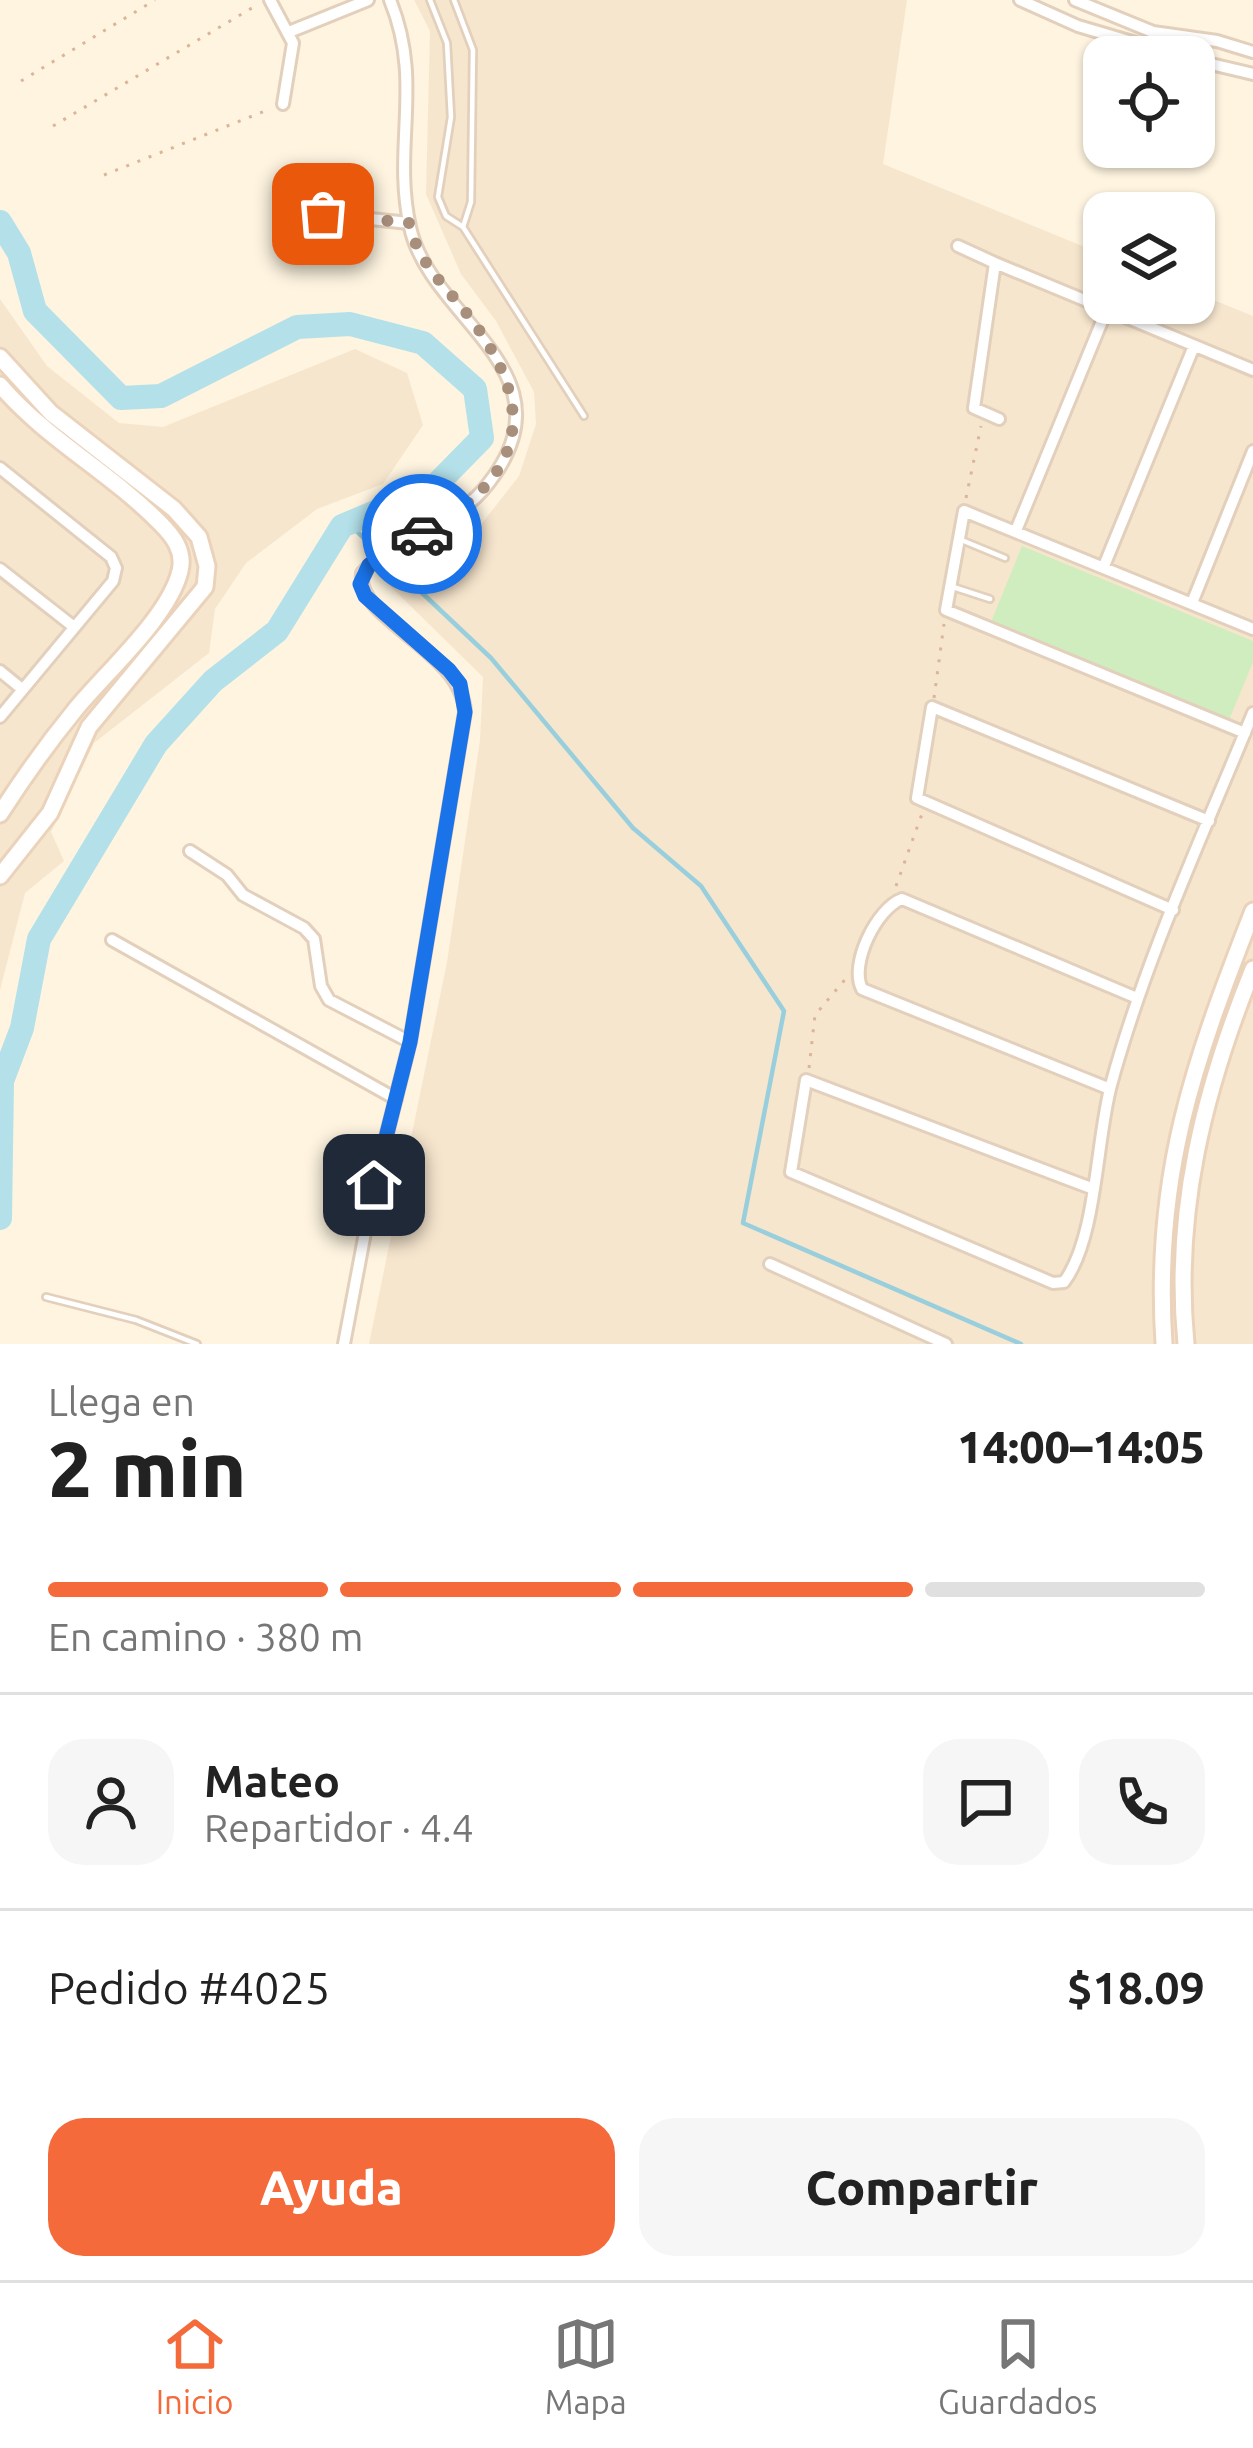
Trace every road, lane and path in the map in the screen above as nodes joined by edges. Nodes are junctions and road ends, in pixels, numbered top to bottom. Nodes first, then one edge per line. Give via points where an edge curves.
1 (155, 0) edge
2 (267, 0) edge
3 (368, 0) edge
4 (390, 0) edge
5 (430, 0) edge
6 (454, 0) edge
7 (1020, 0) edge
8 (1076, 0) edge
9 (290, 32) junction
10 (1153, 32) junction
11 (1114, 36) edge
12 (1152, 36) edge
13 (1253, 52) edge
14 (1215, 65) edge
15 (1253, 74) edge
16 (21, 81) dead end
17 (283, 104) joint
18 (53, 126) dead end
19 (104, 175) dead end
20 (323, 214) dead end
21 (409, 223) junction
22 (463, 227) junction
23 (958, 246) dead end
24 (995, 263) junction
25 (1083, 299) edge
26 (1101, 324) edge
27 (1142, 324) edge
28 (1194, 346) junction
29 (0, 356) edge
30 (1253, 370) edge
31 (0, 385) edge
32 (974, 408) junction
33 (584, 416) dead end
34 (999, 419) dead end
35 (1253, 451) edge
36 (0, 468) edge
37 (964, 511) junction
38 (1017, 528) junction
39 (958, 539) junction
40 (1005, 558) dead end
41 (1104, 566) junction
42 (0, 569) edge
43 (950, 586) junction
44 (990, 598) dead end
45 (1192, 603) junction
46 (946, 610) junction
47 (74, 627) junction
48 (1253, 629) edge
49 (0, 671) edge
50 (22, 689) junction
51 (932, 707) junction
52 (76, 710) junction
53 (1253, 713) edge
54 (0, 717) edge
55 (89, 727) junction
56 (1245, 733) junction
57 (8, 788) edge
58 (925, 803) junction
59 (0, 814) edge
60 (1209, 821) junction
61 (190, 851) dead end
62 (0, 876) edge
63 (890, 903) junction
64 (1173, 910) junction
65 (1253, 911) edge
66 (112, 940) dead end
67 (861, 961) junction
68 (1253, 969) edge
69 (1137, 998) junction
70 (410, 1042) junction
71 (806, 1081) junction
72 (1110, 1089) junction
73 (396, 1099) junction
74 (1091, 1188) junction
75 (770, 1264) dead end
76 (46, 1297) dead end
77 (196, 1344) edge
78 (344, 1344) edge
79 (946, 1344) edge
80 (1163, 1344) edge
81 (1186, 1344) edge

1 - 16 path
2 - 9 street
2 - 18 path
3 - 9 street
4 - 21 street via 409,58
5 - 22 lane via 448,44 451,117 438,197 446,216
6 - 22 lane via 473,50
7 - 11 street
8 - 10 street
9 - 17 street
10 - 12 street
10 - 13 street
14 - 15 street
17 - 19 path
20 - 21 street
21 - 70 street via 424,266 496,357 513,389 516,420 484,489 362,573 365,596 449,670 464,695
22 - 33 lane
23 - 24 street
24 - 25 street
24 - 32 street
26 - 38 street
27 - 28 street
28 - 30 street
28 - 41 street
29 - 55 street via 51,412 173,509 200,537 207,566 189,611
31 - 52 street via 178,543 180,574 169,594
32 - 34 street
32 - 37 path via 982,432
35 - 45 street
36 - 47 street via 116,564 113,580
37 - 38 street
37 - 39 street
38 - 41 street
39 - 40 lane
39 - 43 street
41 - 45 street
42 - 47 street
43 - 44 lane
43 - 46 street
45 - 48 street
46 - 51 path
46 - 56 street
47 - 50 street
49 - 50 street
50 - 54 street
51 - 58 street via 914,790
51 - 60 street
52 - 55 street
52 - 57 street
53 - 56 street
55 - 62 street via 50,813
56 - 60 street
57 - 59 street
58 - 63 path
58 - 64 street
60 - 64 street
61 - 70 street via 243,895 304,928 329,1000
63 - 67 street
63 - 69 street via 902,899
64 - 69 street
65 - 80 street via 1183,1103 1164,1196
66 - 73 street
67 - 71 path via 815,1015
67 - 72 street via 862,989
68 - 81 street via 1203,1110 1185,1208
69 - 72 street
70 - 73 street
71 - 74 street
71 - 74 street via 791,1172 1053,1283 1071,1274
72 - 74 street
73 - 78 street
75 - 79 street
76 - 77 lane

